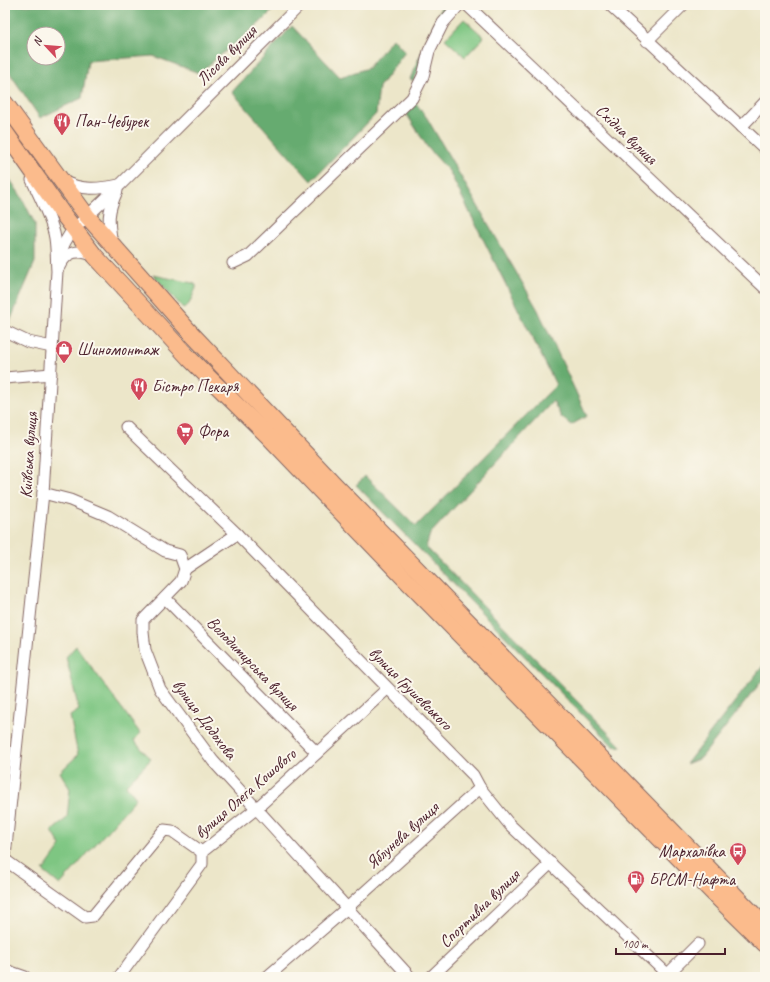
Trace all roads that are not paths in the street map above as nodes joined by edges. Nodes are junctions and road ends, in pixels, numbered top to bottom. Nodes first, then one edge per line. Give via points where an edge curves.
1 (300, 5) edge
2 (459, 5) edge
3 (467, 5) edge
4 (610, 5) edge
5 (683, 5) edge
6 (647, 41) junction
7 (765, 102) edge
8 (5, 103) edge
9 (741, 127) junction
10 (5, 132) edge
11 (765, 149) edge
12 (18, 150) junction
13 (61, 180) junction
14 (120, 185) junction
15 (87, 216) junction
16 (74, 229) junction
17 (112, 246) junction
18 (95, 256) junction
19 (233, 263) dead end
20 (57, 271) junction
21 (765, 288) edge
22 (5, 331) edge
23 (52, 347) junction
24 (51, 374) junction
25 (5, 378) edge
26 (126, 427) dead end
27 (43, 493) junction
28 (237, 534) junction
29 (185, 569) junction
30 (165, 598) junction
31 (387, 689) junction
32 (317, 753) junction
33 (480, 788) junction
34 (257, 808) junction
35 (202, 852) junction
36 (5, 856) edge
37 (5, 860) edge
38 (551, 863) junction
39 (347, 908) junction
40 (762, 935) edge
41 (698, 944) dead end
42 (765, 950) edge
43 (5, 970) edge
44 (666, 976) edge
45 (25, 977) edge
46 (119, 977) edge
47 (267, 977) edge
48 (410, 977) edge
49 (431, 977) edge

1 - 14 street, Лісова вулиця
2 - 19 street via 443,23 429,51 423,76 412,98 248,256
3 - 21 street, Східна вулиця
4 - 6 street
5 - 6 street
6 - 9 street
7 - 9 street
8 - 13 highway
9 - 11 street
10 - 12 highway
12 - 16 highway
12 - 20 street via 54,233
13 - 14 street via 78,188 88,189
13 - 15 highway
14 - 15 street, Лісова вулиця
14 - 17 street via 109,211 108,223
15 - 16 street, Лісова вулиця
15 - 17 highway
16 - 18 highway
16 - 20 street, Лісова вулиця via 61,247
17 - 40 highway via 275,424
18 - 20 street via 88,253 70,253 63,259
18 - 40 highway via 189,358 401,575 715,894
20 - 23 street, Київська вулиця
22 - 23 street via 28,342
23 - 24 street, Київська вулиця
24 - 25 street
24 - 27 street, Київська вулиця
26 - 28 street, вулиця Грушевського
27 - 29 street via 70,500 108,516 165,551 180,555
27 - 36 street, Київська вулиця
28 - 29 street
28 - 31 street, вулиця Грушевського
29 - 30 street, вулиця Додохова via 180,581
30 - 32 street, Володимирська вулиця
30 - 34 street, вулиця Додохова via 143,620 142,632 145,650 160,689 213,760
31 - 32 street, вулиця Олега Кошового
31 - 33 street, вулиця Грушевського via 473,775
32 - 34 street, вулиця Олега Кошового
33 - 38 street, вулиця Грушевського via 509,824
33 - 39 street, Яблунева вулиця
34 - 35 street, вулиця Олега Кошового
34 - 39 street, вулиця Додохова
35 - 37 street via 172,831 164,830 93,916 85,917
35 - 46 street, вулиця Олега Кошового via 202,864
38 - 44 street, вулиця Грушевського
38 - 49 street, Спортивна вулиця
39 - 47 street
39 - 48 street, вулиця Додохова
40 - 42 street
41 - 44 street
43 - 45 street

